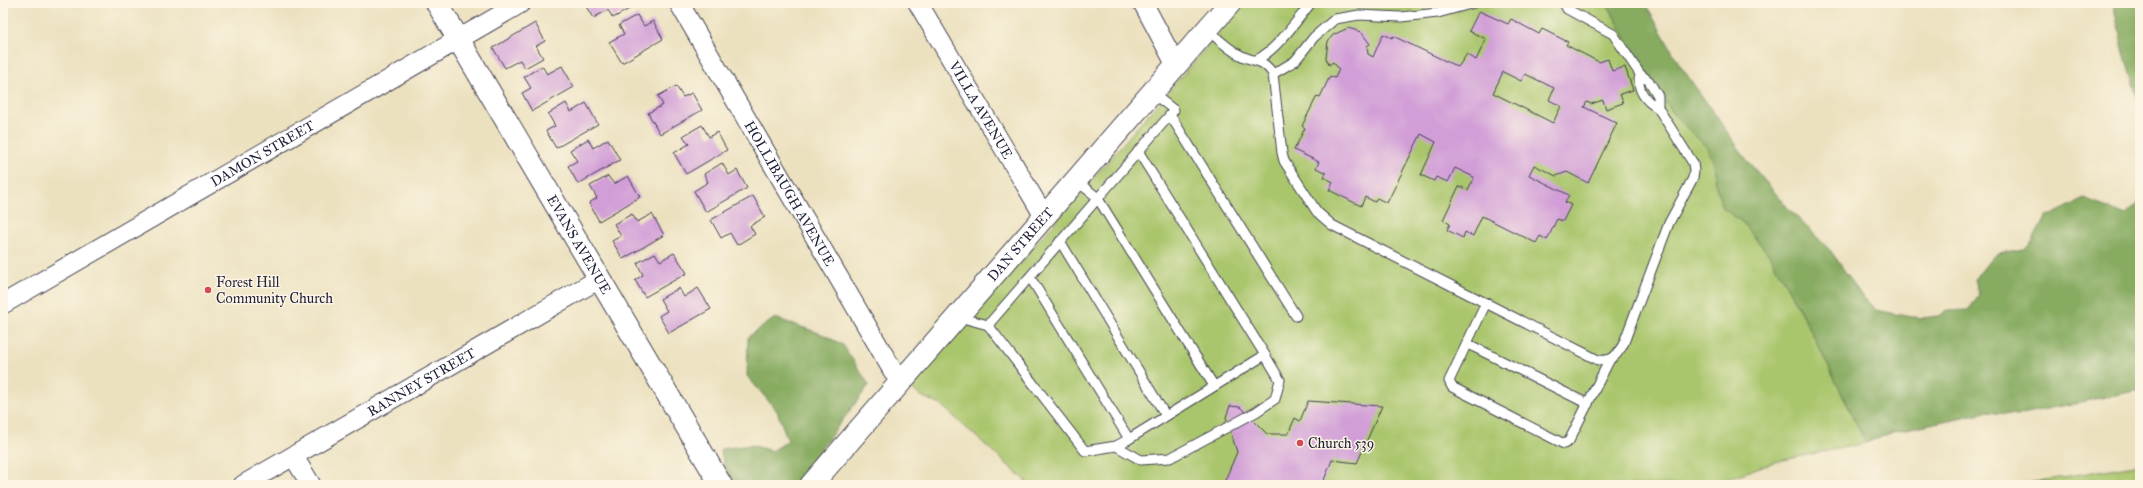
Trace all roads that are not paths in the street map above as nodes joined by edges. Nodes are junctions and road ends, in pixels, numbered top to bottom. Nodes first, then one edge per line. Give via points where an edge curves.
1 (437, 3) edge
2 (521, 3) edge
3 (679, 3) edge
4 (918, 3) edge
5 (1143, 3) edge
6 (1230, 3) edge
7 (1311, 3) edge
8 (1474, 3) edge
9 (1564, 3) edge
10 (1207, 29) junction
11 (458, 40) junction
12 (1256, 60) junction
13 (1176, 65) junction
14 (1272, 74) junction
15 (1152, 92) junction
16 (1170, 115) junction
17 (1138, 151) junction
18 (1075, 180) junction
19 (1097, 197) junction
20 (1044, 216) junction
21 (1060, 242) junction
22 (1030, 277) junction
23 (599, 279) junction
24 (1486, 303) junction
25 (3, 304) edge
26 (1296, 316) dead end
27 (958, 317) junction
28 (988, 325) junction
29 (1468, 344) junction
30 (1264, 355) junction
31 (1609, 361) junction
32 (900, 383) junction
33 (1214, 386) junction
34 (1588, 404) junction
35 (1166, 416) junction
36 (1129, 439) junction
37 (1116, 446) junction
38 (294, 457) junction
39 (243, 485) edge
40 (311, 485) edge
41 (721, 485) edge
42 (811, 485) edge

1 - 11 street, EVANS AVENUE
2 - 11 street, DAMON STREET
3 - 32 street, HOLLIBAUGH AVENUE
4 - 20 street, VILLA AVENUE
5 - 13 street
6 - 10 street, DAN STREET
7 - 12 lane via 1270,51
8 - 14 lane via 1438,13 1401,17 1359,15 1335,18 1314,37 1295,60
9 - 31 lane via 1568,9 1613,34 1640,74 1638,82 1642,93 1648,102 1658,108 1693,163 1693,178 1669,224 1623,345
10 - 12 lane via 1230,49 1243,57
10 - 13 street, DAN STREET
11 - 23 street, EVANS AVENUE
11 - 25 street, DAMON STREET
12 - 14 lane via 1266,65
13 - 15 street, DAN STREET
14 - 24 lane via 1282,154 1323,218
15 - 16 lane via 1174,110
15 - 18 street, DAN STREET
16 - 17 lane
16 - 26 lane
17 - 19 lane
17 - 30 lane
18 - 19 lane
18 - 20 street, DAN STREET
19 - 21 lane
19 - 33 lane
20 - 27 street, DAN STREET
21 - 22 lane
21 - 35 lane
22 - 28 lane
22 - 36 lane
23 - 38 street, RANNEY STREET
23 - 41 street, EVANS AVENUE
24 - 29 lane
24 - 31 lane via 1598,360
27 - 28 lane
27 - 32 street, DAN STREET
28 - 37 lane via 1085,451
29 - 34 lane
29 - 34 lane via 1449,381 1452,387 1564,444 1569,441
30 - 33 lane
30 - 37 lane via 1280,380 1275,399 1256,412 1170,458 1141,460
31 - 34 lane
32 - 42 street, DAN STREET
33 - 35 lane
35 - 36 lane
36 - 37 lane
38 - 39 street, RANNEY STREET
38 - 40 street

